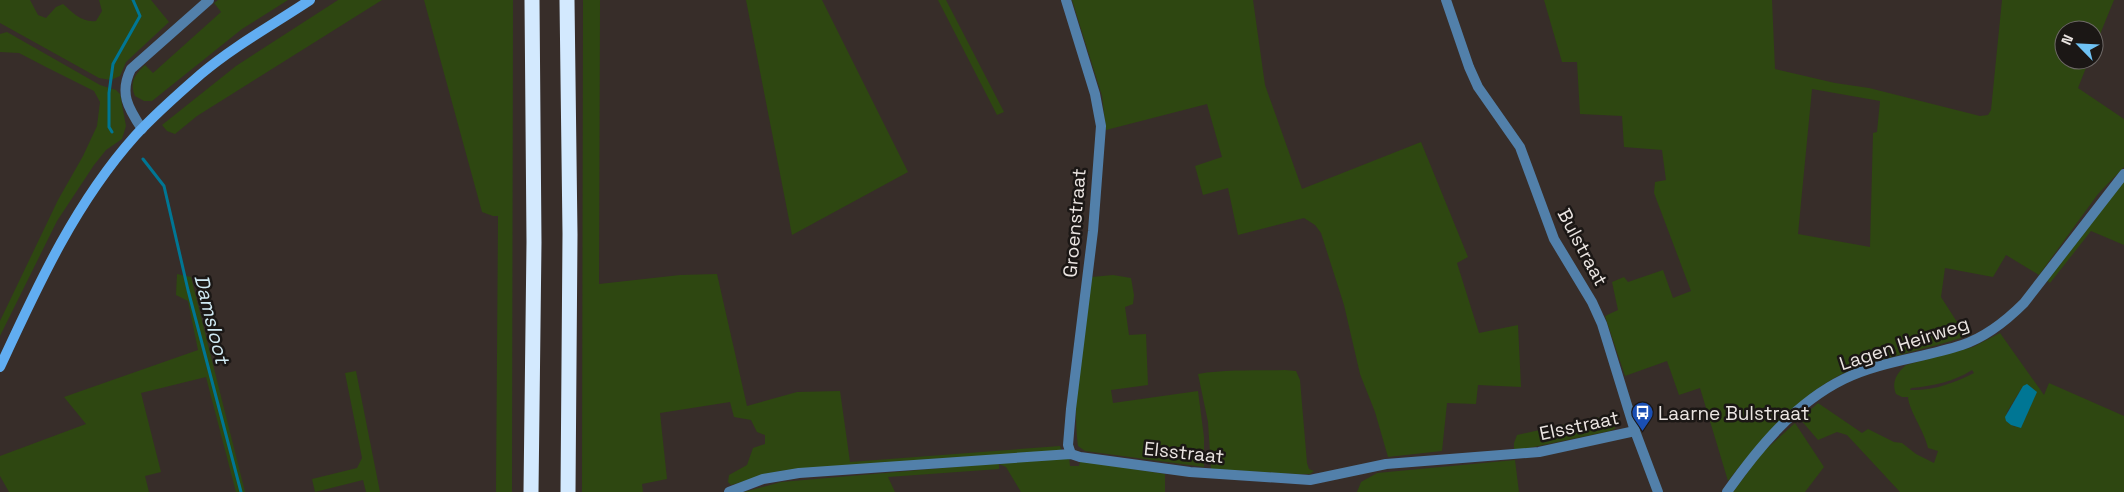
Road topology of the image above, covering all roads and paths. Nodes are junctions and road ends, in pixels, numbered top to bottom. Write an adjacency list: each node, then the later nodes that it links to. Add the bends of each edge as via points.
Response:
1 (209, 0): 7 (street, via 130,69 125,95 130,112)
2 (310, 0): 7 (main road, via 203,72)
3 (532, 0): 12 (highway)
4 (567, 0): 13 (highway, via 570,234)
5 (1066, 0): 11 (street, Groenstraat, via 1095,94 1101,126 1093,231 1071,409 1068,445)
6 (1446, 0): 10 (street, Bulstraat, via 1478,87 1520,147 1554,238 1602,324)
7 (142, 129): 9 (main road, via 83,207 40,284)
8 (2124, 174): 16 (street, Lagen Heirweg, via 2024,303 2007,320 1963,345 1872,368 1822,392 1754,454)
9 (0, 367)
10 (1634, 431): 11 (street, Elsstraat, via 1539,452 1386,464 1310,480 1190,472); 15 (street, Bulstraat)
11 (1071, 454): 14 (street, Elsstraat, via 799,473 763,479)
12 (531, 492)
13 (568, 492)
14 (729, 492)
15 (1658, 492)
16 (1727, 492)

